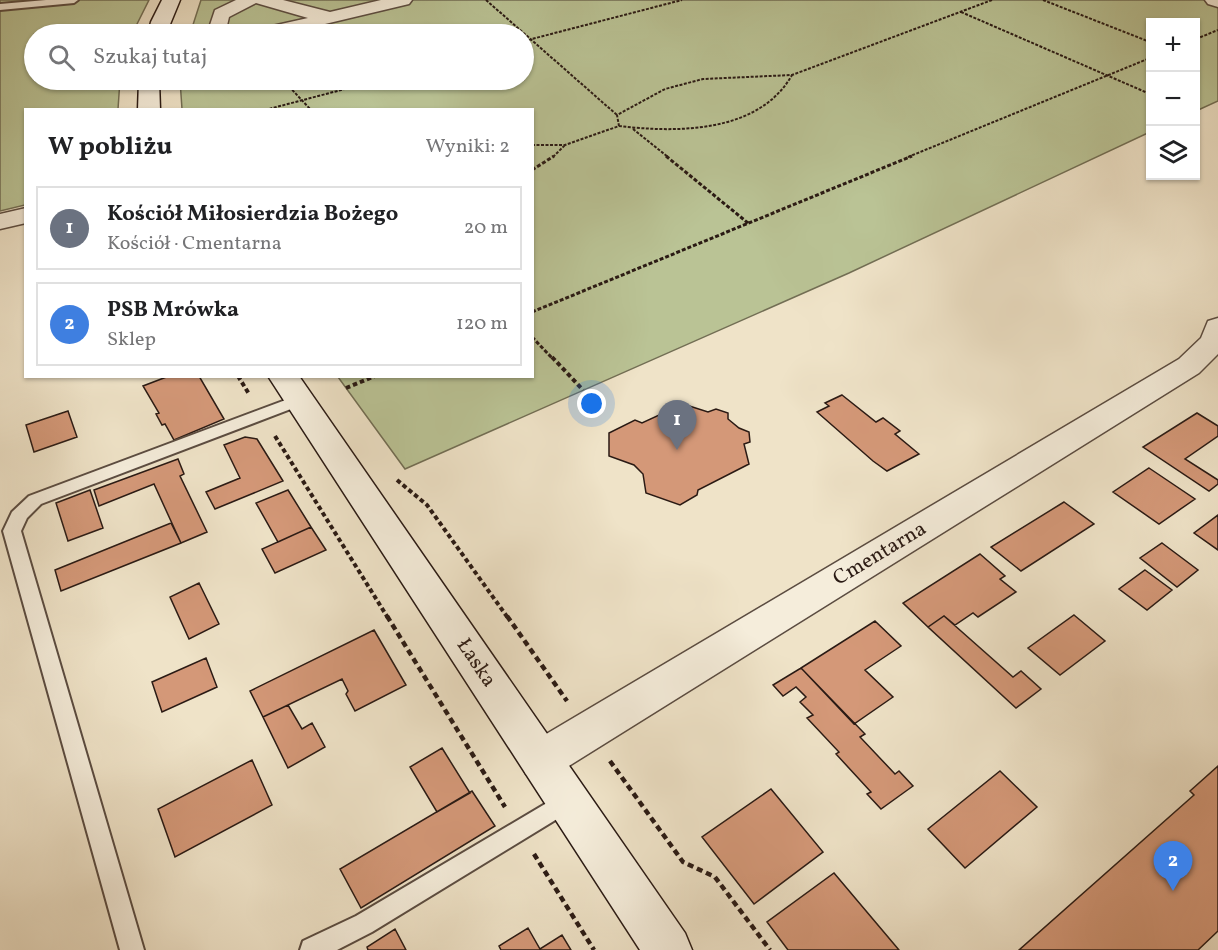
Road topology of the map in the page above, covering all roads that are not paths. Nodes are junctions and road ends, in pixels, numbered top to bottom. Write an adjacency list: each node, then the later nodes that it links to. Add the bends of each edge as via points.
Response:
1 (74, 0): 6 (lane)
2 (171, 0): 8 (street)
3 (250, 0): 9 (street, via 221,14)
4 (263, 0): 7 (street)
5 (403, 0): 7 (street)
6 (0, 7)
7 (330, 18): 10 (street)
8 (159, 24)
9 (218, 24)
10 (304, 24)
11 (148, 90): 12 (street)
12 (149, 108)
13 (24, 216): 14 (street)
14 (0, 222)
15 (1216, 334): 17 (street, Cmentarna, via 1189,366)
16 (291, 388): 17 (street, Łaska); 19 (lane, via 261,415 35,500 18,516 12,531)
17 (541, 760): 18 (street, Łaska)
18 (567, 801): 20 (lane, via 364,924); 21 (street, Łaska)
19 (132, 950)
20 (312, 950)
21 (668, 950)

